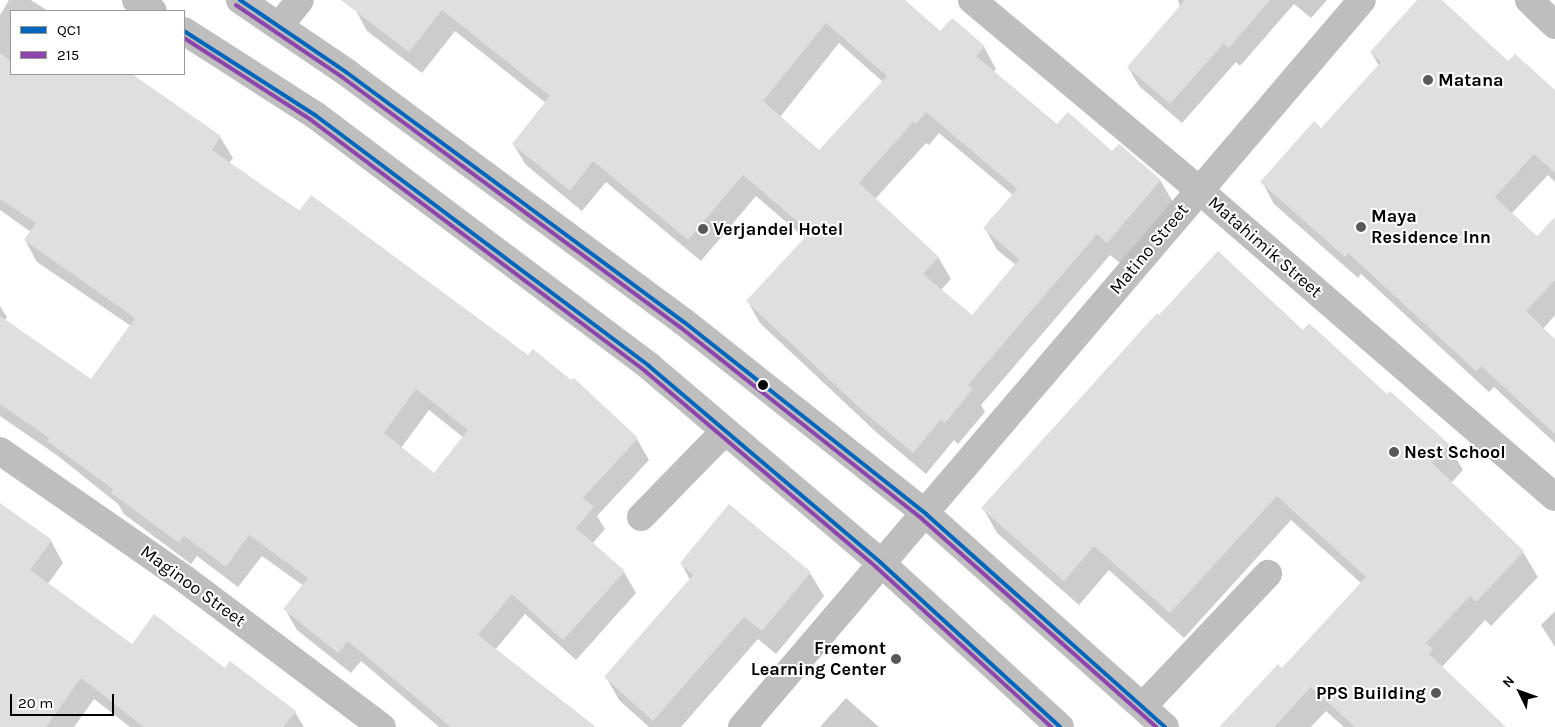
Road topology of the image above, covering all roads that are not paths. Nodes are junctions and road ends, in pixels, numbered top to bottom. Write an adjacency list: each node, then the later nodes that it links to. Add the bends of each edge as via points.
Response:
1 (136, 0): 7 (main road)
2 (240, 0): 9 (main road)
3 (300, 0): 9 (main road)
4 (972, 0): 11 (main road, Matahimik Street)
5 (1362, 0): 11 (main road, Matino Street)
6 (1529, 0): 8 (main road)
7 (151, 10)
8 (1555, 25)
9 (279, 26): 15 (main road, via 684,322)
10 (185, 32): 12 (main road, via 315,115 649,366)
11 (1199, 190): 14 (main road, Matahimik Street); 15 (main road, Matino Street)
12 (726, 431): 16 (main road); 17 (main road)
13 (0, 451): 20 (main road, Maginoo Street, via 186,580)
14 (1555, 497)
15 (926, 514): 17 (main road, Matino Street); 19 (main road)
16 (641, 517)
17 (880, 562): 21 (main road, Matino Street); 22 (main road)
18 (1268, 574): 19 (main road)
19 (1143, 706): 23 (main road)
20 (382, 727)
21 (742, 727)
22 (1060, 727)
23 (1165, 727)

